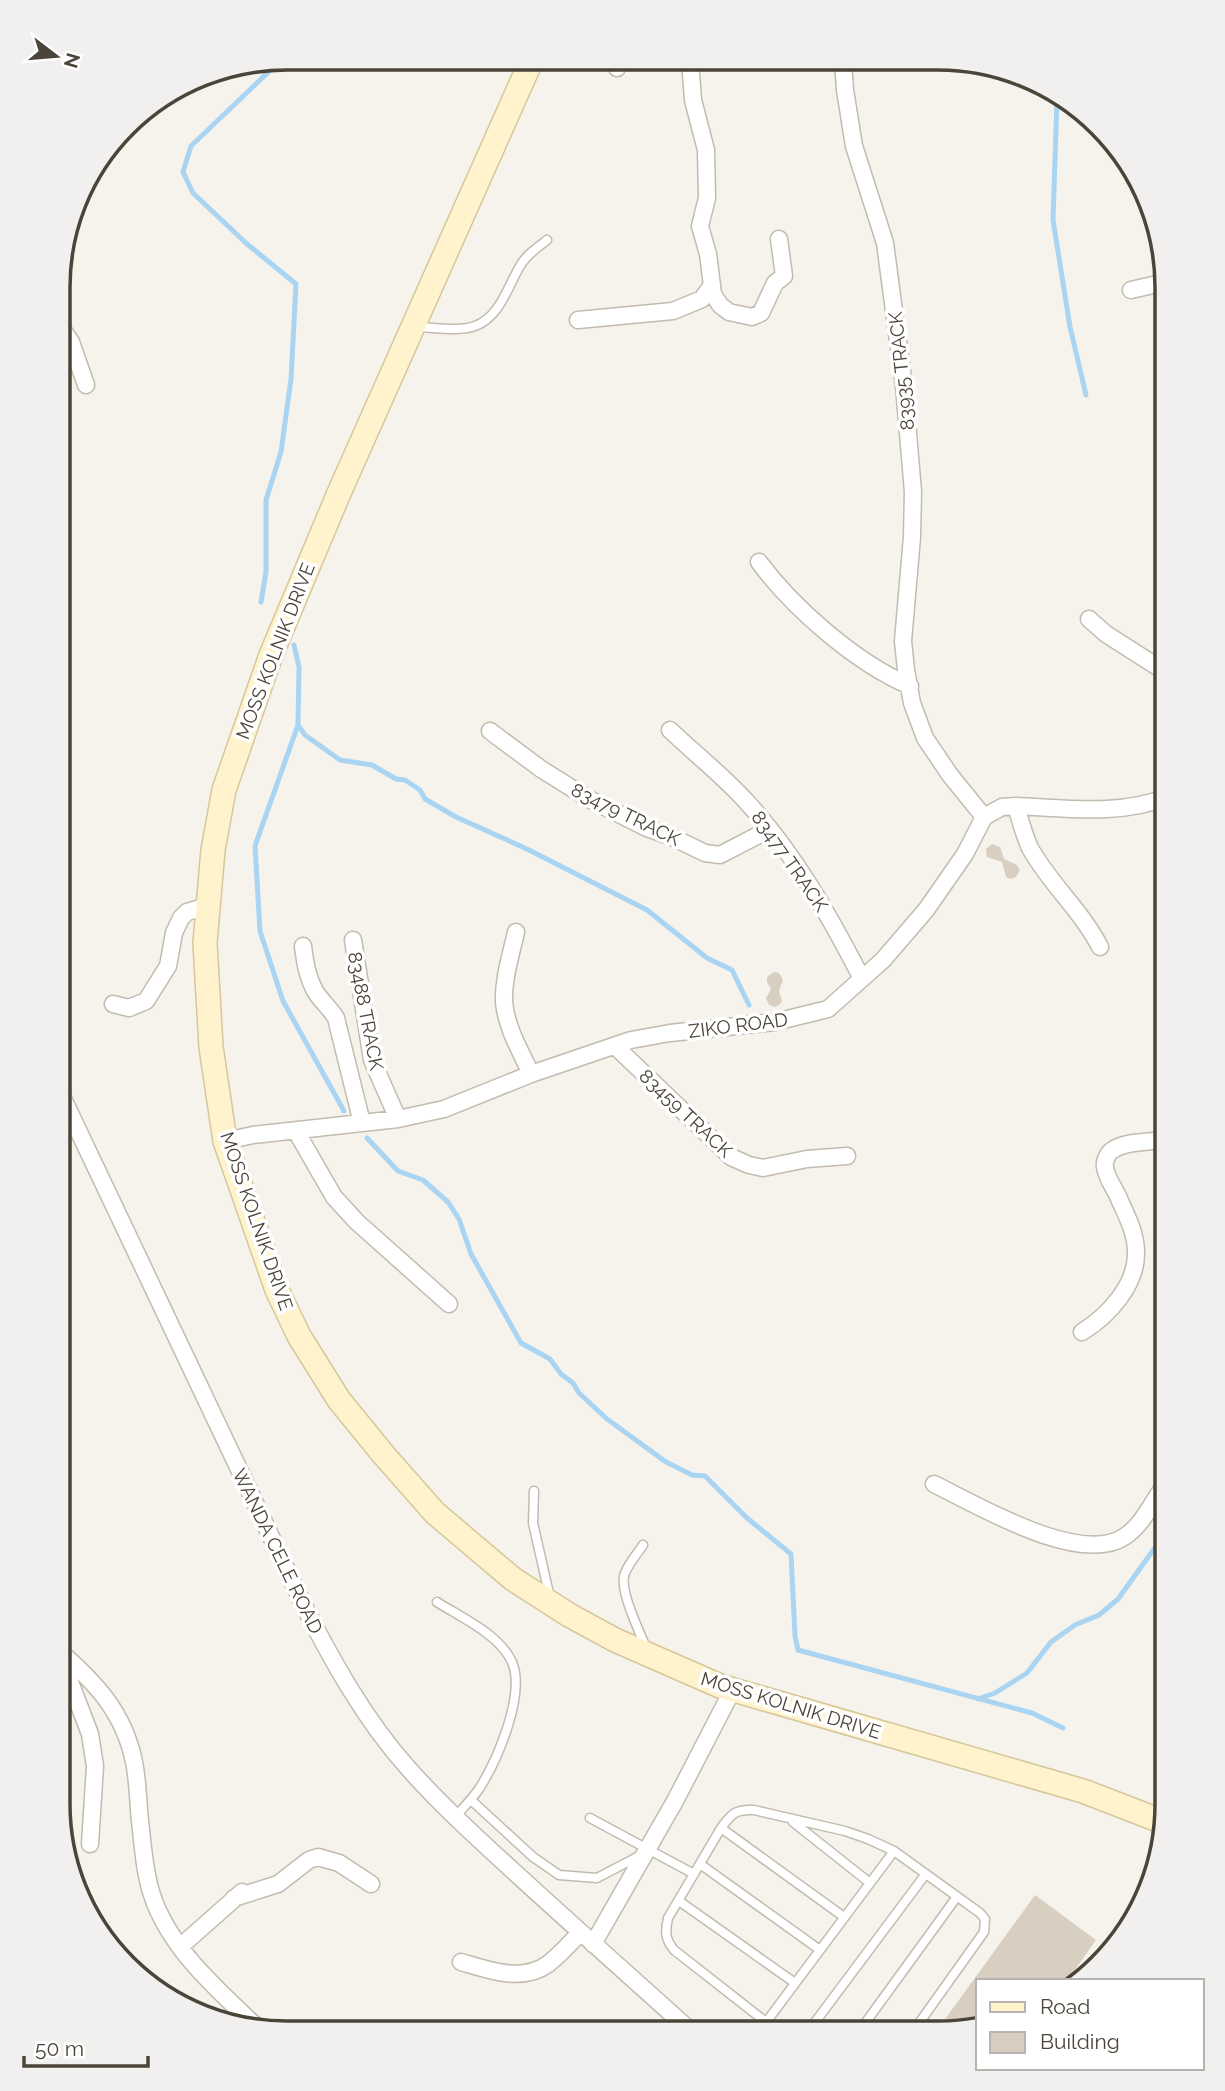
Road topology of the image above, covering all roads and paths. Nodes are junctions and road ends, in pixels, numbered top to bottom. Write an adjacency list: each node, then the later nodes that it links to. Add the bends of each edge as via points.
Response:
1 (527, 70): 10 (main road, MOSS KOLNIK DRIVE)
2 (691, 70): 6 (street, via 706,150 707,198 701,226)
3 (843, 70): 16 (street, 83935 TRACK, via 854,146 885,243 904,386 913,492 903,640)
4 (779, 239): 6 (street, via 784,276 775,283 761,313 752,317 729,312 720,306)
5 (547, 240): 10 (lane, via 521,264 502,301 476,326)
6 (712, 285): 9 (street, via 702,299 673,311)
7 (1155, 285): 8 (street)
8 (1131, 290)
9 (578, 320)
10 (412, 327): 23 (main road, MOSS KOLNIK DRIVE, via 328,518 240,740 224,790)
11 (70, 341): 12 (street)
12 (86, 385)
13 (759, 562): 16 (street, via 810,619 884,673)
14 (1088, 619): 15 (street)
15 (1155, 665)
16 (910, 686): 21 (street, 83935 TRACK, via 925,738)
17 (670, 730): 22 (street, 83477 TRACK, via 744,798)
18 (490, 731): 22 (street, 83479 TRACK, via 589,799 705,853 720,855)
19 (1155, 802): 20 (street, via 1124,809)
20 (1016, 806): 21 (street, via 1002,807); 27 (street, via 1029,846)
21 (984, 817): 28 (street, ZIKO ROAD, via 926,910 883,960)
22 (770, 829): 28 (street, 83477 TRACK, via 829,917)
23 (208, 906): 29 (street, via 181,918 168,966 146,1001 129,1008); 36 (main road, MOSS KOLNIK DRIVE, via 205,943 211,1046)
24 (516, 932): 31 (street, via 505,1005)
25 (353, 940): 33 (street, 83488 TRACK, via 372,1060)
26 (303, 946): 34 (street, via 307,974 336,1018)
27 (1100, 947)
28 (861, 977): 30 (street, ZIKO ROAD, via 828,1009 811,1015 650,1036)
29 (113, 1004)
30 (615, 1046): 31 (street, ZIKO ROAD); 38 (street, 83459 TRACK, via 739,1162 763,1168)
31 (531, 1073): 33 (street, ZIKO ROAD, via 444,1109)
32 (70, 1113): 52 (street, WANDA CELE ROAD, via 331,1658 406,1767)
33 (398, 1119): 34 (street, ZIKO ROAD)
34 (362, 1122): 35 (street, ZIKO ROAD)
35 (296, 1131): 36 (street, ZIKO ROAD); 39 (street, via 334,1198)
36 (225, 1141): 46 (main road, MOSS KOLNIK DRIVE, via 277,1290 339,1400 435,1513)
37 (1155, 1141): 40 (street, via 1121,1146 1106,1159 1105,1167 1130,1224 1134,1267 1130,1281 1101,1320)
38 (847, 1156)
39 (449, 1304)
40 (1082, 1332)
41 (934, 1484): 43 (street, via 1029,1531 1081,1544 1111,1543 1125,1536)
42 (534, 1491): 46 (lane, via 533,1523)
43 (1155, 1501)
44 (643, 1545): 47 (lane, via 624,1574 623,1586)
45 (437, 1602): 51 (lane, via 491,1636 512,1662 514,1700 501,1743)
46 (551, 1604): 47 (main road, MOSS KOLNIK DRIVE)
47 (648, 1654): 50 (main road, MOSS KOLNIK DRIVE)
48 (70, 1661): 72 (street, via 92,1680 123,1727 134,1762 152,1894 164,1923)
49 (70, 1682): 57 (street, via 90,1734 95,1766)
50 (733, 1689): 54 (main road, MOSS KOLNIK DRIVE, via 1083,1791); 58 (street)
51 (471, 1800): 52 (lane); 58 (lane, via 559,1875 597,1878)
52 (455, 1817): 70 (street, WANDA CELE ROAD)
53 (590, 1818): 58 (lane)
54 (1155, 1819)
55 (791, 1820): 56 (lane, via 739,1809); 59 (lane, via 845,1831); 64 (lane)
56 (721, 1828): 60 (lane); 69 (lane)
57 (90, 1844)
58 (647, 1850): 61 (lane); 71 (street)
59 (894, 1851): 62 (lane); 64 (lane)
60 (700, 1864): 61 (lane); 73 (lane)
61 (694, 1874): 68 (lane)
62 (925, 1875): 67 (lane); 79 (lane)
63 (254, 1881): 66 (street)
64 (870, 1883): 69 (lane)
65 (371, 1884): 66 (street, via 339,1863 318,1857 278,1884)
66 (234, 1898): 72 (street)
67 (956, 1898): 80 (lane); 81 (lane, via 985,1919 985,1927)
68 (679, 1901): 75 (lane); 78 (lane, via 668,1918 667,1941)
69 (844, 1917): 73 (lane)
70 (580, 1933): 71 (street, WANDA CELE ROAD); 74 (street, via 532,1973 493,1971)
71 (593, 1944): 77 (street, WANDA CELE ROAD)
72 (181, 1946): 76 (street)
73 (820, 1950): 75 (lane)
74 (461, 1962)
75 (795, 1983): 78 (lane)
76 (246, 2017)
77 (680, 2021)
78 (766, 2021)
79 (816, 2021)
80 (867, 2021)
81 (920, 2021)

